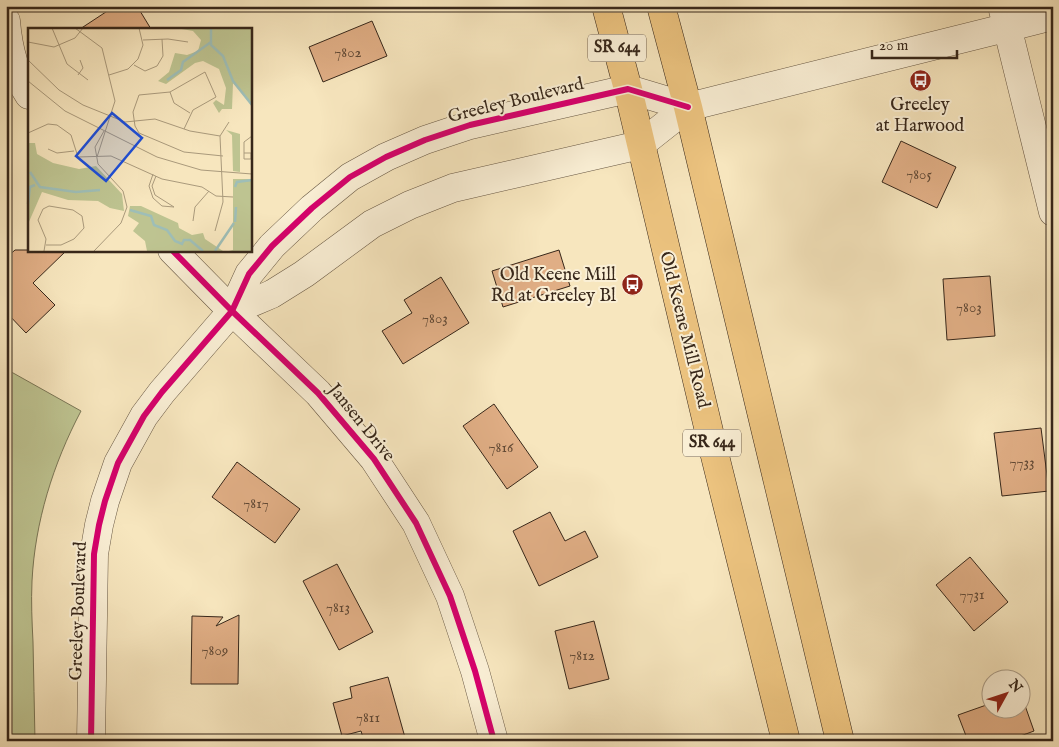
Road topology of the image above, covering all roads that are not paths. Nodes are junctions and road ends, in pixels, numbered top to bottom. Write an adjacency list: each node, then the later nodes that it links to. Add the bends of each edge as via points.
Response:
1 (606, 6): 6 (main road, Old Keene Mill Road / SR 644)
2 (662, 6): 8 (main road, SR 644)
3 (1053, 16): 4 (street, Greeley Boulevard)
4 (1005, 17): 8 (street, Greeley Boulevard); 10 (street)
5 (6, 21): 7 (street, via 8,42)
6 (628, 89): 8 (street, Greeley Boulevard); 9 (main road, Old Keene Mill Road / SR 644); 12 (street, Greeley Boulevard, via 461,128 386,157 350,177 272,246 249,274)
7 (28, 93)
8 (688, 107): 9 (street, Greeley Boulevard); 16 (main road, SR 644)
9 (640, 145): 12 (street, Greeley Boulevard, via 453,188 410,205 372,224 272,294); 15 (main road, Old Keene Mill Road / SR 644)
10 (1053, 212)
11 (173, 251): 12 (street, Jansen Drive)
12 (232, 311): 13 (street, Greeley Boulevard, via 144,416 118,464 105,501 94,554); 14 (street, Jansen Drive, via 318,393 374,459 416,524 450,596)
13 (91, 741)
14 (494, 741)
15 (786, 741)
16 (840, 741)

